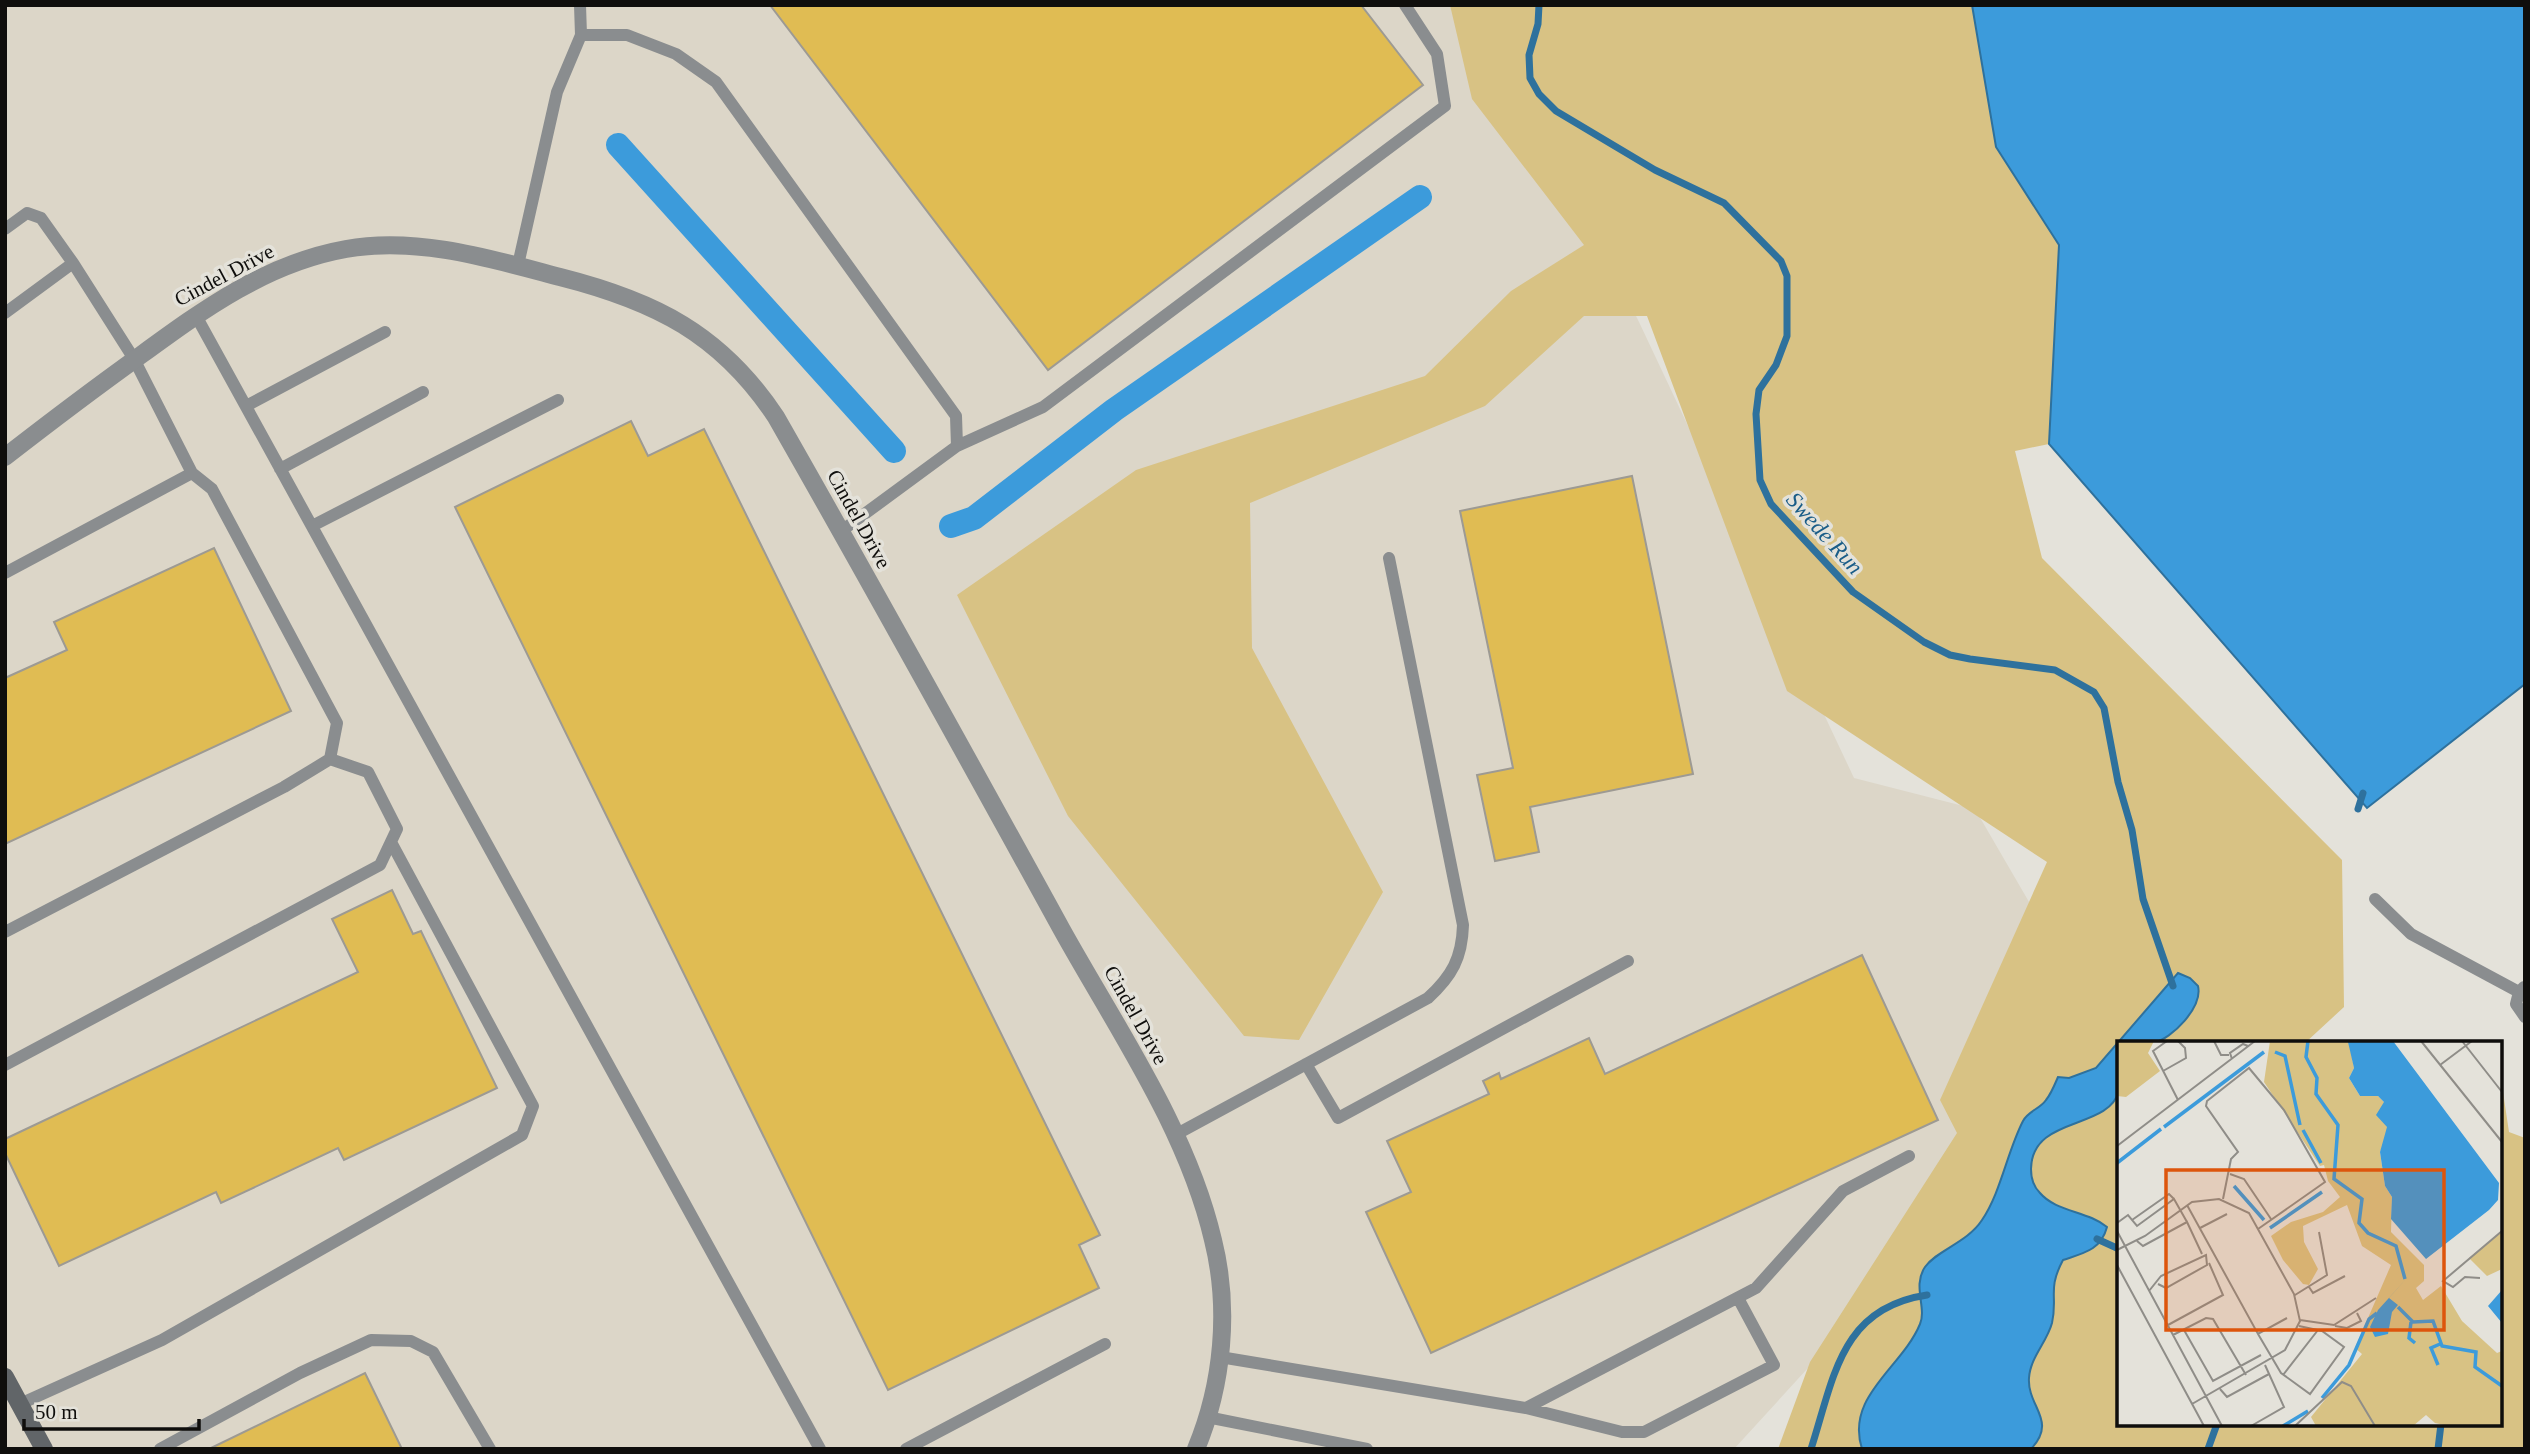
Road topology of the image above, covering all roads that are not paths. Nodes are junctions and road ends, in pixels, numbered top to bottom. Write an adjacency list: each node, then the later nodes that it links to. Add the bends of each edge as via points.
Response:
1 (580, 5): 3 (lane)
2 (1405, 5): 14 (lane, via 1437,54 1445,106 1043,407)
3 (581, 35): 6 (lane, via 557,92); 14 (lane, via 627,34 676,54 716,82 956,416)
4 (5, 229): 5 (lane, via 27,213 41,218)
5 (73, 264): 7 (lane); 10 (lane)
6 (518, 265): 8 (street, Cindel Drive, via 419,247 348,249 277,270); 19 (street, Cindel Drive, via 653,307 711,341 758,389)
7 (5, 313)
8 (195, 314): 10 (street, Cindel Drive); 13 (lane)
9 (384, 332): 13 (lane)
10 (134, 359): 15 (street, Cindel Drive); 17 (lane)
11 (423, 392): 16 (lane)
12 (558, 400): 18 (lane)
13 (246, 406): 16 (lane)
14 (957, 446): 19 (lane)
15 (5, 457)
16 (280, 469): 18 (lane)
17 (192, 473): 21 (lane); 22 (lane, via 212,489 337,723)
18 (312, 526): 43 (lane)
19 (840, 532): 31 (street, Cindel Drive)
20 (1389, 558): 29 (lane, via 1463,925 1462,949 1450,978 1428,998)
21 (5, 573)
22 (330, 759): 23 (lane, via 368,772 397,828); 25 (lane)
23 (391, 842): 30 (lane, via 380,865); 37 (lane, via 533,1106 522,1135 162,1340)
24 (2375, 899): 27 (lane, via 2411,934)
25 (5, 932)
26 (1628, 961): 29 (lane, via 1338,1118)
27 (2522, 989): 28 (lane, via 2516,1004)
28 (2525, 1017)
29 (1306, 1064): 31 (lane)
30 (5, 1065)
31 (1175, 1135): 35 (street, Cindel Drive, via 1214,1242 1220,1284)
32 (1909, 1156): 33 (lane, via 1843,1191 1756,1288)
33 (1738, 1298): 38 (lane); 38 (lane, via 1774,1365 1644,1432 1622,1432)
34 (1105, 1343): 44 (lane)
35 (1220, 1357): 38 (lane); 39 (street, Cindel Drive)
36 (5, 1377): 37 (street)
37 (20, 1404): 41 (street)
38 (1526, 1408)
39 (1207, 1417): 45 (street, Cindel Drive); 46 (lane)
40 (163, 1448): 42 (lane, via 371,1340 411,1341 433,1352)
41 (44, 1449)
42 (490, 1449)
43 (820, 1449)
44 (906, 1449)
45 (1196, 1449)
46 (1367, 1449)

